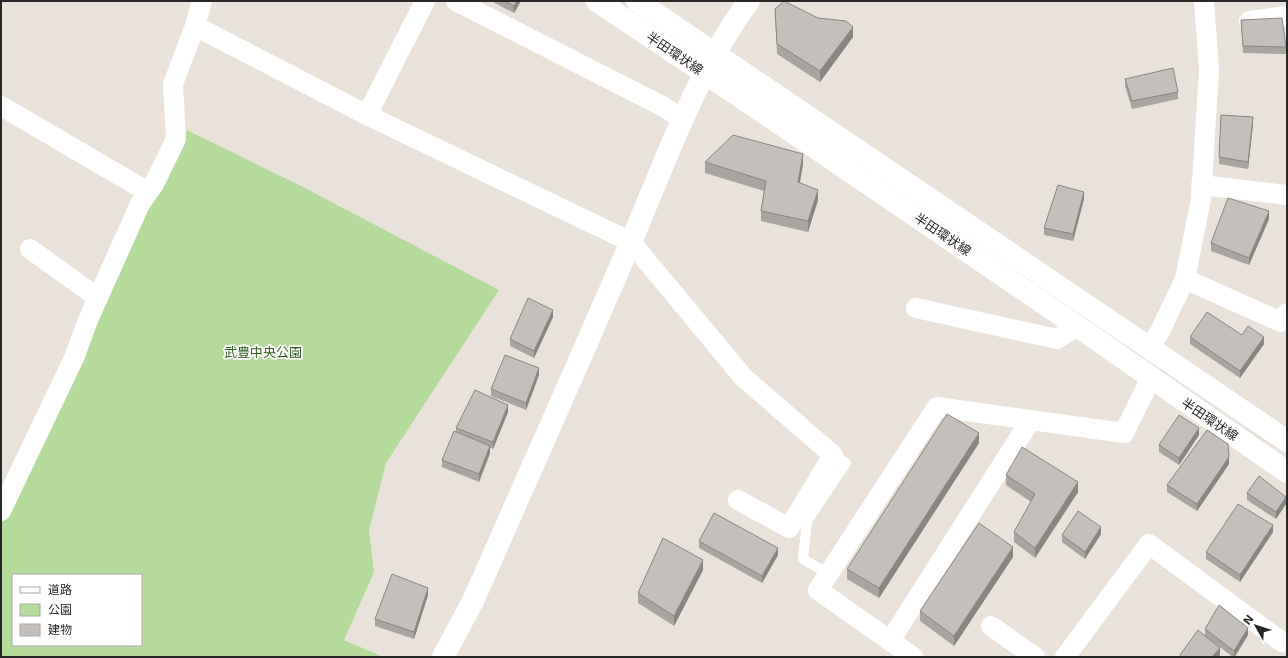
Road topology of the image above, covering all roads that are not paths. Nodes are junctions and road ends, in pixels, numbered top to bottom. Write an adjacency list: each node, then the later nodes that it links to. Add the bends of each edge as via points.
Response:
1 (202, 1): 10 (street)
2 (425, 1): 13 (street)
3 (456, 1): 14 (street, via 655,102)
4 (597, 1): 11 (main road, 半田環状線)
5 (637, 1): 11 (main road, 半田環状線)
6 (749, 1): 11 (main road)
7 (1204, 1): 15 (street, via 1209,69)
8 (1287, 16): 9 (street)
9 (1249, 21)
10 (195, 26): 13 (street); 16 (street, via 173,84 176,139)
11 (710, 64): 14 (main road); 24 (main road, 半田環状線); 25 (main road, 半田環状線)
12 (1, 106): 16 (street)
13 (367, 115): 18 (street)
14 (683, 119): 18 (main road)
15 (1202, 185): 17 (street); 20 (street)
16 (148, 192): 21 (street, via 140,204)
17 (1287, 195)
18 (631, 242): 29 (street, via 744,378); 37 (main road, via 473,601)
19 (30, 249): 21 (street)
20 (1186, 279): 23 (street, via 1281,322); 25 (street, via 1159,333)
21 (98, 298): 32 (street, via 74,358)
22 (916, 308): 24 (street, via 1057,339)
23 (1287, 313)
24 (1077, 326): 26 (main road, 半田環状線)
25 (1149, 347): 28 (main road, 半田環状線)
26 (1151, 378): 27 (street, via 1124,433); 30 (main road, 半田環状線)
27 (1030, 421): 33 (street, via 937,407); 35 (street)
28 (1287, 441)
29 (833, 455): 31 (street, via 789,528); 33 (lane, via 846,463 807,521 803,559)
30 (1287, 472)
31 (738, 500)
32 (1, 511)
33 (829, 574): 35 (street, via 818,590)
34 (991, 626): 39 (street)
35 (890, 641): 38 (street)
36 (1280, 644): 40 (street, via 1149,544)
37 (443, 657)
38 (913, 657)
39 (1035, 657)
40 (1065, 657)

